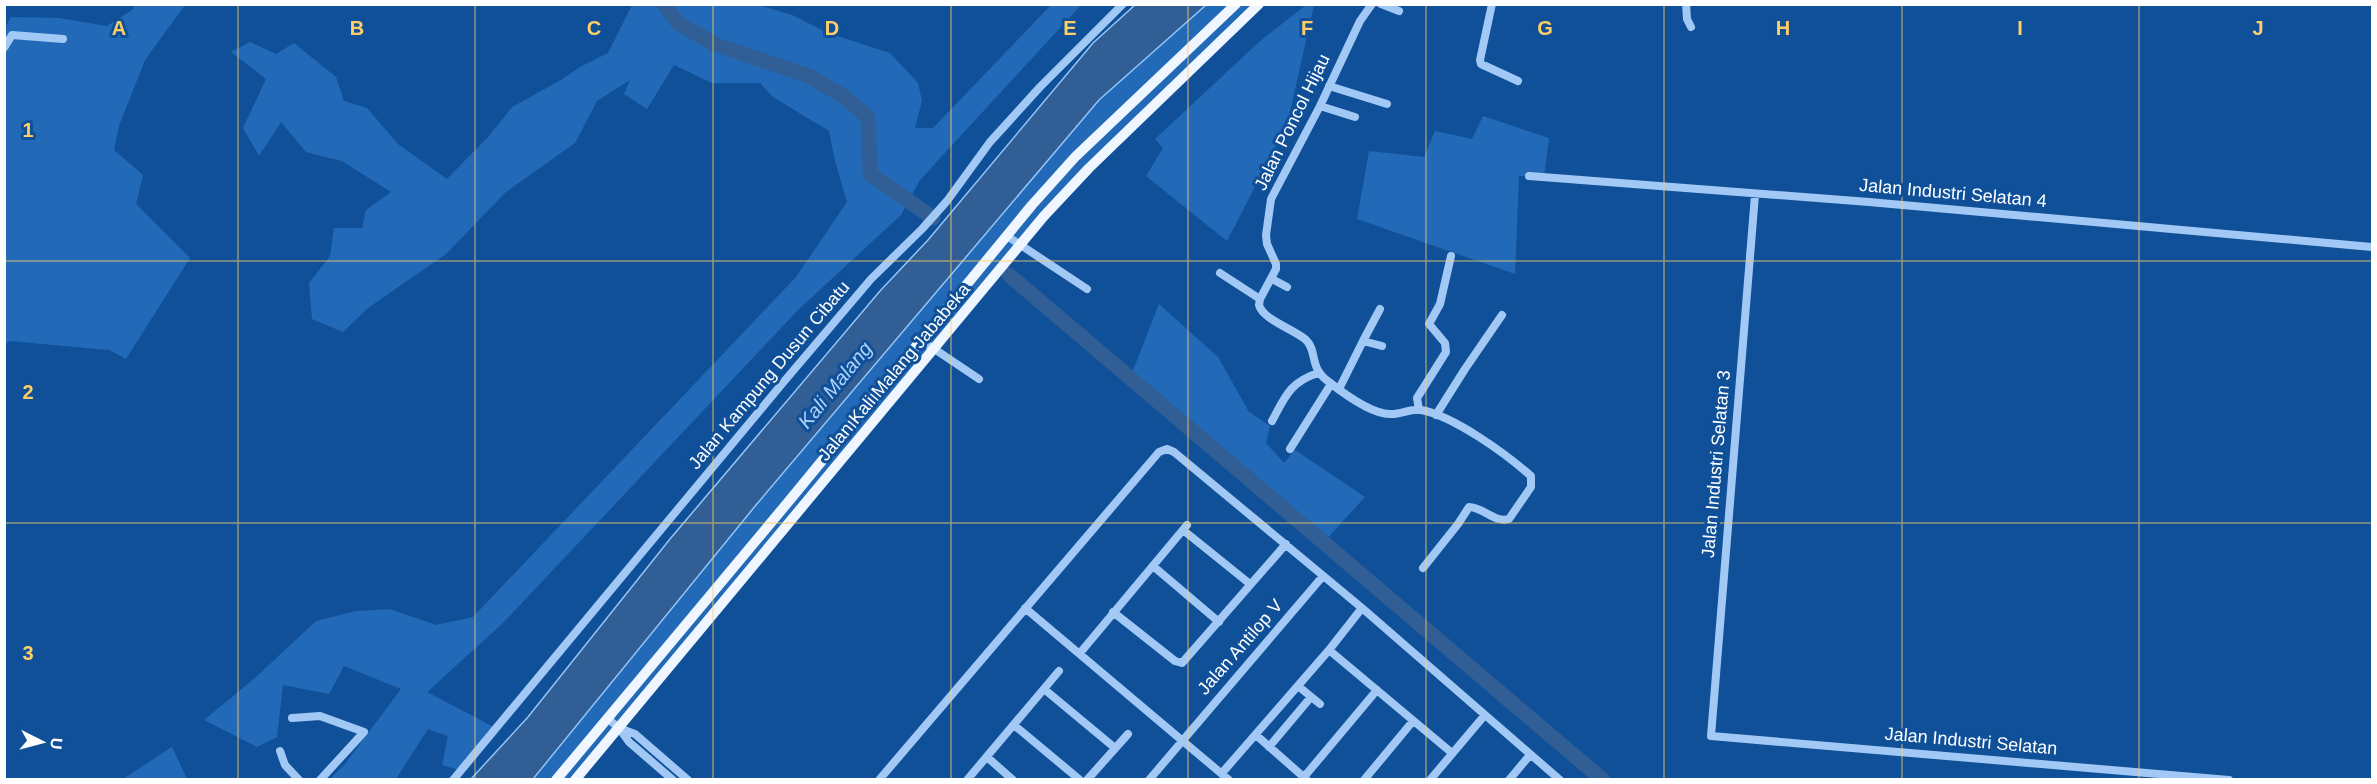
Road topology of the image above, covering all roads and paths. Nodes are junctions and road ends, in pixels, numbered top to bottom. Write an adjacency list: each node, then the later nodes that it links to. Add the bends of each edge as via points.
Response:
1 (1123, 4): 80 (street, Jalan Kampung Dusun Cibatu, via 1040,87 990,142 947,201 871,279)
2 (1236, 4): 9 (main road, Jalan Kali Malang Jababeka)
3 (1259, 4): 10 (main road, Jalan Kali Malang Jababeka)
4 (1372, 4): 15 (street, Jalan Poncol Hijau)
5 (1381, 4): 8 (street)
6 (1492, 4): 14 (street, via 1481,64)
7 (1686, 4): 11 (street)
8 (1399, 11)
9 (1225, 14): 10 (main road); 21 (main road, Jalan Kali Malang Jababeka, via 1076,156)
10 (1237, 25): 23 (main road, Jalan Kali Malang Jababeka, via 1089,168)
11 (1691, 27)
12 (63, 39): 13 (street, via 12,35)
13 (4, 48)
14 (1518, 81)
15 (1329, 86): 16 (street); 17 (street, Jalan Poncol Hijau)
16 (1387, 104)
17 (1320, 106): 18 (street); 26 (street, Jalan Poncol Hijau, via 1271,199 1266,235 1276,264)
18 (1355, 117)
19 (1529, 176): 20 (street, Jalan Industri Selatan 4)
20 (1755, 195): 22 (street, Jalan Industri Selatan 4); 68 (street, Jalan Industri Selatan 3)
21 (1004, 240): 23 (street); 32 (main road, Jalan Kali Malang Jababeka)
22 (2373, 247)
23 (1018, 248): 28 (street); 35 (main road, Jalan Kali Malang Jababeka)
24 (1450, 256): 39 (street, via 1440,304 1429,324 1446,352 1417,398)
25 (1220, 273): 29 (street)
26 (1272, 279): 27 (street); 29 (street)
27 (1287, 287)
28 (1087, 289)
29 (1260, 299): 36 (street, via 1263,313 1307,341)
30 (1380, 309): 33 (street)
31 (1502, 315): 40 (street)
32 (921, 340): 35 (street); 62 (main road, Jalan Kali Malang Jababeka)
33 (1363, 340): 34 (street); 38 (street)
34 (1382, 346)
35 (935, 349): 37 (street); 65 (main road, Jalan Kali Malang Jababeka)
36 (1318, 374): 38 (street); 41 (street, via 1295,384)
37 (980, 379)
38 (1335, 386): 39 (street, via 1385,414); 42 (street)
39 (1419, 410): 40 (street)
40 (1436, 415): 45 (street, via 1479,438 1532,479 1531,487 1509,519 1500,520 1471,507)
41 (1272, 421)
42 (1290, 449)
43 (1286, 544): 46 (street); 47 (street); 48 (street, via 1174,452 1164,450)
44 (1154, 566): 47 (street, via 1185,527); 50 (street); 51 (street)
45 (1422, 568)
46 (1323, 576): 49 (street); 69 (street, Jalan Antilop V)
47 (1250, 584): 51 (street)
48 (1025, 608): 53 (street); 85 (street)
49 (1362, 608): 52 (street); 60 (street)
50 (1113, 612): 51 (street, via 1179,663 1186,662); 53 (street)
51 (1219, 622)
52 (1329, 650): 55 (street); 57 (street)
53 (1080, 653): 69 (street)
54 (1059, 671): 56 (street)
55 (1298, 686): 58 (street); 67 (street)
56 (1044, 689): 64 (street); 71 (street)
57 (1377, 690): 63 (street); 77 (street)
58 (1311, 697): 59 (street); 70 (street)
59 (1320, 704)
60 (1484, 716): 73 (street); 74 (street)
61 (292, 718): 79 (street, via 320,716 364,732)
62 (607, 718): 65 (street); 81 (main road, Jalan Kali Malang Jababeka)
63 (1413, 721): 73 (street); 92 (street)
64 (1014, 725): 75 (street); 88 (street)
65 (619, 728): 82 (main road, Jalan Kali Malang Jababeka); 83 (street, via 629,742); 84 (street, via 634,734)
66 (1128, 734): 71 (street)
67 (1256, 735): 70 (street); 76 (street)
68 (1711, 736): 96 (street, Jalan Industri Selatan)
69 (1182, 740): 76 (street); 90 (street, Jalan Antilop V)
70 (1269, 747): 77 (street)
71 (1115, 748): 89 (street)
72 (280, 752): 78 (street)
73 (1452, 753): 93 (street)
74 (1530, 754): 94 (street); 95 (street)
75 (987, 757): 86 (street); 87 (street)
76 (1222, 773): 91 (street)
77 (1305, 778)
78 (298, 780)
79 (320, 780)
80 (453, 780)
81 (556, 780)
82 (575, 780)
83 (673, 780)
84 (688, 780)
85 (879, 780)
86 (967, 780)
87 (1013, 780)
88 (1080, 780)
89 (1087, 780)
90 (1149, 780)
91 (1229, 780)
92 (1364, 780)
93 (1430, 780)
94 (1509, 780)
95 (1560, 780)
96 (2229, 780)

